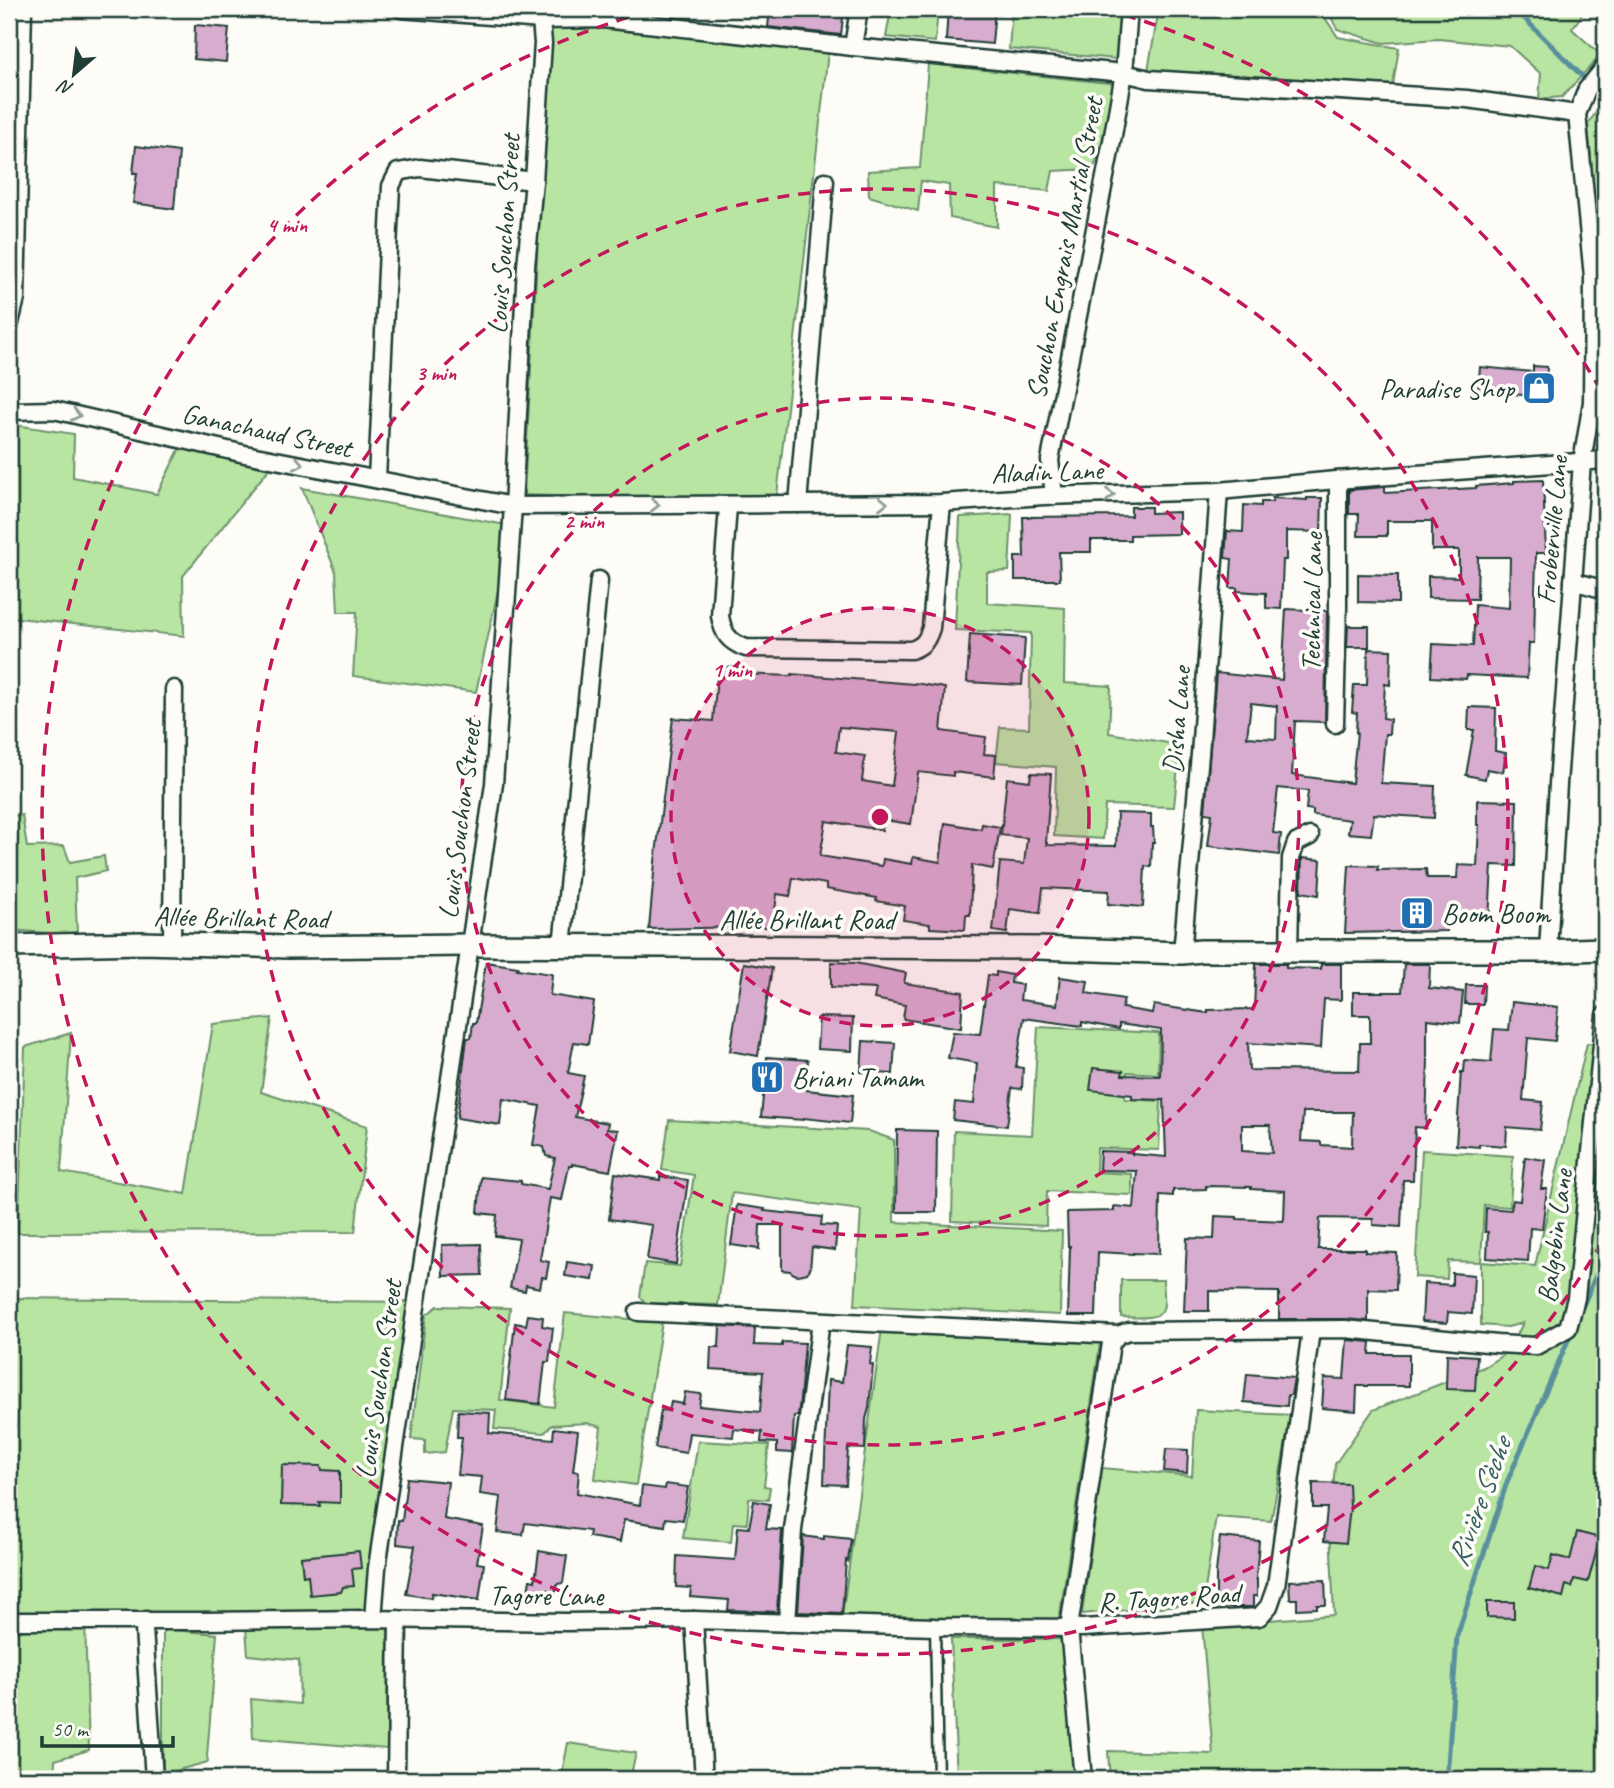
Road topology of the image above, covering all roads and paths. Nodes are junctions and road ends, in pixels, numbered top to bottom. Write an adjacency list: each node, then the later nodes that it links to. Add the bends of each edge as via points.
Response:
1 (23, 9): 13 (street, via 16,298)
2 (401, 9): 6 (street)
3 (859, 9): 7 (street)
4 (1129, 9): 9 (street, Souchon Engrais Martial Street)
5 (577, 14): 6 (street); 7 (street)
6 (541, 20): 11 (street, Louis Souchon Street)
7 (853, 47): 9 (street)
8 (1602, 71): 10 (street, via 1587,89)
9 (1124, 73): 10 (street, via 1149,79 1467,99); 20 (street, Souchon Engrais Martial Street, via 1050,460)
10 (1577, 114): 16 (street, Froberville Lane, via 1593,276 1592,402)
11 (534, 181): 17 (street, via 420,168 398,172 391,186); 23 (street, Louis Souchon Street)
12 (825, 181): 22 (street)
13 (9, 327)
14 (9, 411): 17 (street, Ganachaud Street, one-way to 17, via 54,410)
15 (1605, 460): 16 (street, Aladin Lane)
16 (1582, 462): 18 (street, Aladin Lane); 26 (street, Froberville Lane)
17 (377, 480): 23 (street, Ganachaud Street)
18 (1338, 480): 19 (street, Aladin Lane); 29 (street, Technical Lane)
19 (1219, 491): 20 (street, Aladin Lane, one-way to 19); 38 (street, Disha Lane)
20 (1054, 496): 21 (street, Aladin Lane)
21 (942, 503): 22 (street, Aladin Lane, one-way to 21); 24 (street, via 931,628 921,646 912,650 746,649 727,638 720,616)
22 (798, 504): 24 (street, Aladin Lane)
23 (513, 506): 24 (street, Aladin Lane, one-way to 24); 32 (street, Louis Souchon Street, via 494,784)
24 (728, 506)
25 (599, 580): 34 (street)
26 (1573, 582): 27 (street); 37 (street, Froberville Lane)
27 (1605, 590)
28 (174, 689): 31 (street)
29 (1335, 724)
30 (1310, 836): 36 (street, via 1296,843 1290,859)
31 (172, 944): 32 (main road, Allée Brillant Road); 33 (main road, Allée Brillant Road)
32 (470, 945): 34 (main road, Allée Brillant Road); 44 (street, Louis Souchon Street)
33 (9, 946)
34 (562, 946): 38 (main road, Allée Brillant Road)
35 (1605, 949): 37 (main road, Allée Brillant Road)
36 (1289, 951): 37 (main road, Allée Brillant Road); 38 (main road, Allée Brillant Road)
37 (1548, 951)
38 (1182, 953)
39 (1605, 1015): 42 (street, Balgobin Lane, via 1576,1298 1568,1328 1536,1346)
40 (638, 1312): 41 (street)
41 (821, 1321): 43 (street); 49 (street, via 793,1530)
42 (1311, 1330): 43 (street, via 1129,1331); 51 (street, R. Tagore Road, via 1276,1586 1269,1606 1259,1617)
43 (1118, 1335): 51 (street, via 1111,1343)
44 (373, 1619): 45 (street, Tagore Lane); 46 (street, Tagore Lane)
45 (398, 1619): 47 (street, Tagore Lane); 53 (street)
46 (146, 1620): 48 (street, Tagore Lane); 52 (street)
47 (694, 1620): 49 (street, Tagore Lane); 54 (street)
48 (9, 1621)
49 (787, 1623): 50 (street, Tagore Lane)
50 (935, 1627): 51 (street, Tagore Lane); 55 (lane)
51 (1076, 1628): 56 (street)
52 (154, 1779)
53 (396, 1779)
54 (704, 1779)
55 (938, 1779)
56 (1083, 1779)

